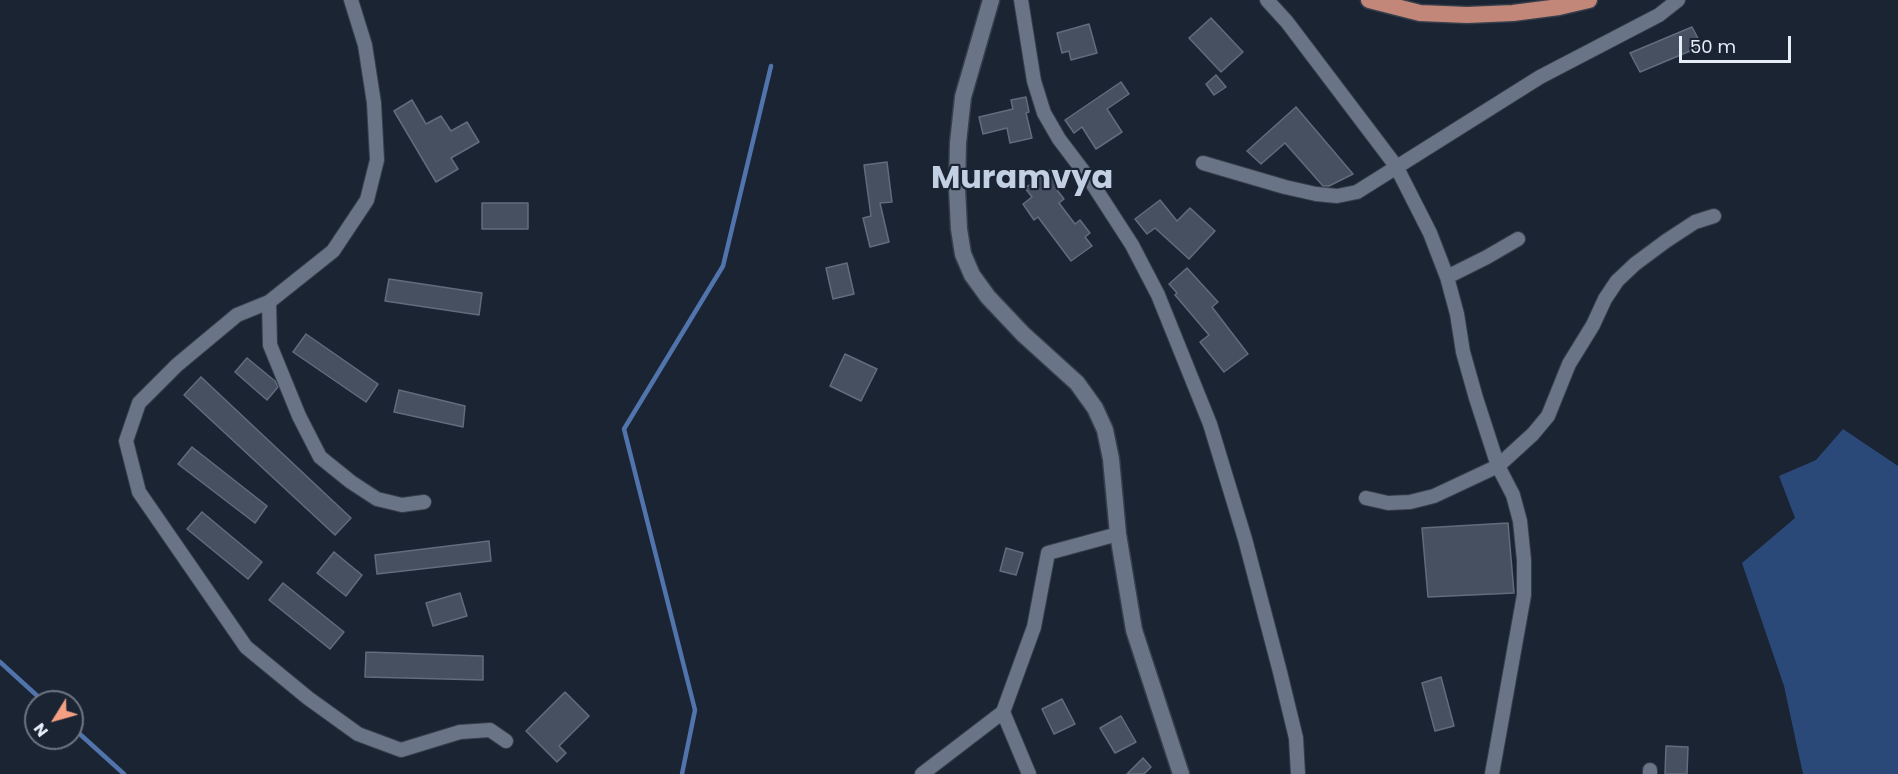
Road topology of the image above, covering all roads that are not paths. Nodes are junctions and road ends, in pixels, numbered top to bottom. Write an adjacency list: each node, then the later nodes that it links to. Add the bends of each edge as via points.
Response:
1 (351, 0): 13 (street, via 365,45 374,103 377,160 367,201 333,251)
2 (991, 0): 17 (main road, via 962,108 957,189 963,254 988,297 1077,383 1095,408 1111,459)
3 (1022, 0): 23 (street, via 1034,81 1044,113 1132,244 1158,295 1210,424 1280,672 1296,738)
4 (1267, 0): 9 (street)
5 (1369, 0): 6 (main road, via 1420,13 1467,15 1525,12)
6 (1589, 0)
7 (1678, 0): 9 (street, via 1659,15 1540,77)
8 (1203, 164): 9 (street, via 1285,188 1337,196 1357,192)
9 (1396, 166): 12 (street, via 1431,233)
10 (1714, 216): 14 (street, via 1695,222 1666,241 1617,281 1569,364 1548,416)
11 (1518, 238): 12 (street)
12 (1447, 277): 14 (street, via 1463,352)
13 (269, 302): 16 (street, via 270,345 320,457 377,499 402,505); 19 (street, via 237,315 139,403 126,441 139,492 246,646 358,734 401,750 460,732 490,730)
14 (1498, 466): 15 (street, via 1434,496 1410,502); 24 (street, via 1520,520 1524,595)
15 (1366, 498)
16 (424, 502)
17 (1118, 534): 18 (street, via 1048,553 1034,627); 22 (main road, via 1134,630)
18 (1003, 712): 20 (street); 21 (street)
19 (506, 741)
20 (922, 774)
21 (1029, 774)
22 (1181, 774)
23 (1298, 774)
24 (1492, 774)

